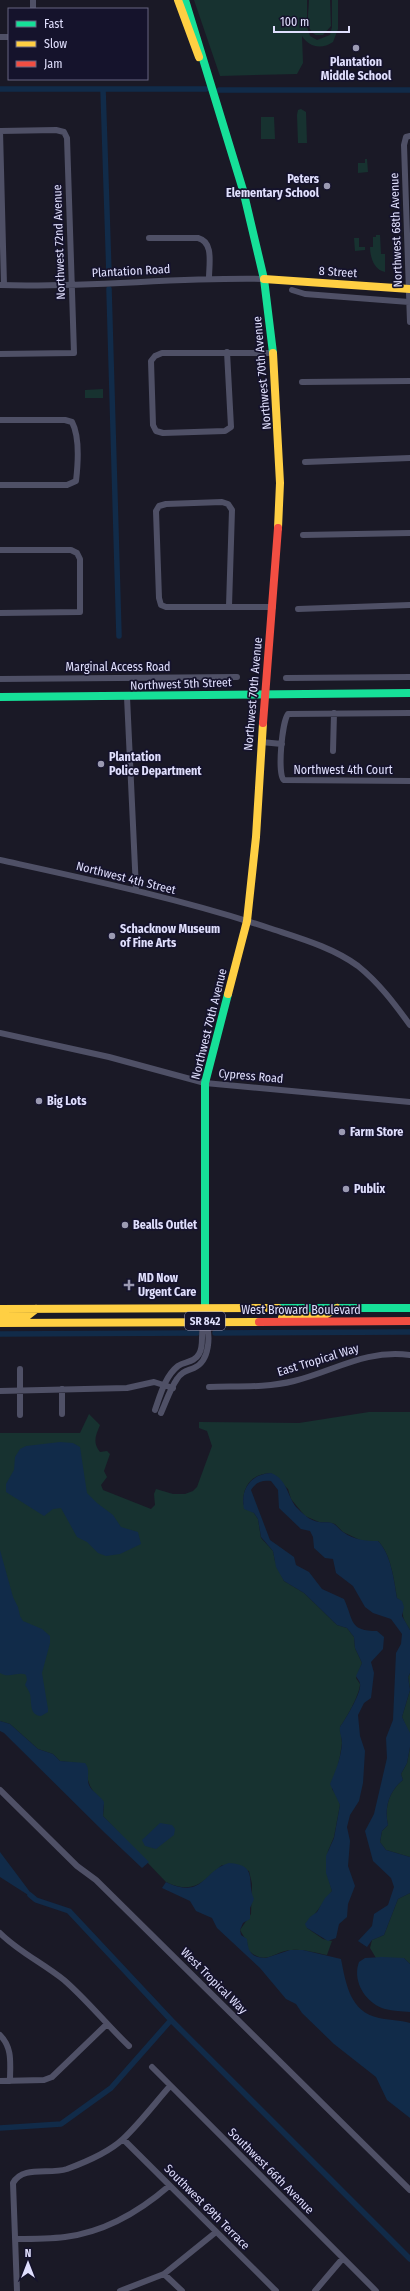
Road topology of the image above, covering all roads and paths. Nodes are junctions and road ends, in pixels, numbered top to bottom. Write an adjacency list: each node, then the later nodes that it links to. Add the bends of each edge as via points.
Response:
1 (178, 0): 3 (street, Northwest 70th Avenue, via 203,67)
2 (185, 0): 3 (street, Northwest 70th Avenue)
3 (207, 71): 8 (street, Northwest 70th Avenue, via 243,190)
4 (0, 130): 9 (street); 10 (street, Northwest 72nd Avenue, via 56,130 64,132 67,138)
5 (408, 137): 11 (street, Northwest 68th Avenue, via 404,144)
6 (150, 238): 7 (street, via 205,240 209,245)
7 (209, 278): 8 (street, Plantation Road); 10 (street, Plantation Road)
8 (264, 279): 11 (street, 8 Street); 16 (street, Northwest 70th Avenue)
9 (2, 285): 10 (street, Plantation Road)
10 (71, 285): 17 (street, Northwest 72nd Avenue, via 74,353)
11 (410, 289): 13 (street, Northwest 68th Avenue)
12 (292, 290): 13 (street, via 304,294)
13 (409, 302): 14 (street, Northwest 68th Avenue)
14 (410, 322)
15 (228, 352): 15 (street, via 162,353 156,356 152,361 156,431 225,431 231,427); 16 (street)
16 (273, 353): 29 (street, Northwest 70th Avenue, via 280,483)
17 (0, 354)
18 (410, 381): 19 (street)
19 (302, 382)
20 (0, 420): 23 (street, via 72,422 75,429 76,481 67,485)
21 (410, 458): 22 (street)
22 (305, 462)
23 (0, 485)
24 (410, 533): 25 (street)
25 (303, 535)
26 (0, 550): 31 (street, via 71,550 77,553 80,559 80,612)
27 (410, 605): 30 (street)
28 (229, 606): 28 (street, via 232,510 228,504 222,502 159,506 156,512 161,605); 29 (street)
29 (273, 606): 36 (street, Northwest 70th Avenue)
30 (298, 609)
31 (0, 613)
32 (410, 677): 34 (street)
33 (237, 678): 35 (street, Marginal Access Road)
34 (286, 678)
35 (0, 679)
36 (265, 693): 37 (street, Northwest 5th Street); 39 (street, Northwest 5th Street); 42 (street, Northwest 70th Avenue)
37 (410, 693)
38 (0, 697): 39 (street, Northwest 5th Street)
39 (127, 697): 47 (street)
40 (334, 713): 41 (street); 43 (street, via 292,713 286,717); 44 (street)
41 (410, 714)
42 (261, 742): 43 (street); 48 (street, Northwest 70th Avenue, via 256,836)
43 (282, 744): 45 (street, Northwest 4th Court, via 280,774 284,780)
44 (333, 751)
45 (410, 781)
46 (0, 860): 47 (street, Northwest 4th Street)
47 (136, 889): 48 (street, Northwest 4th Street)
48 (247, 921): 49 (street, Northwest 4th Street, via 325,948 357,966 383,988); 51 (street, Northwest 70th Avenue)
49 (410, 1025)
50 (0, 1033): 51 (street, Cypress Road)
51 (205, 1083): 52 (street, Cypress Road); 54 (street, Northwest 70th Avenue)
52 (410, 1102)
53 (338, 1307): 54 (street, West Broward Boulevard / SR 842); 55 (street, West Broward Boulevard / SR 842); 60 (street, via 325,1315 285,1316)
54 (205, 1308): 57 (street, West Broward Boulevard / SR 842); 59 (street, Northwest 70th Avenue)
55 (410, 1308)
56 (0, 1309): 57 (street, West Broward Boulevard / SR 842)
57 (36, 1309): 58 (street, via 27,1316)
58 (0, 1316)
59 (205, 1321): 60 (street, West Broward Boulevard / SR 842); 62 (street, West Broward Boulevard / SR 842); 65 (street, via 202,1327 202,1349 198,1356 179,1366); 67 (street, via 208,1328 208,1352 195,1368 184,1370)
60 (276, 1322): 61 (street, West Broward Boulevard / SR 842)
61 (410, 1322)
62 (0, 1323)
63 (410, 1355): 66 (street, East Tropical Way, via 375,1355 270,1386)
64 (20, 1369): 70 (street)
65 (164, 1385): 67 (street); 67 (street, via 158,1411); 68 (street, via 154,1382 127,1388)
66 (208, 1387)
67 (173, 1388)
68 (62, 1390): 70 (street); 71 (street)
69 (0, 1391): 70 (street)
70 (21, 1391): 72 (street)
71 (62, 1414)
72 (20, 1415)
73 (0, 1790): 84 (street, West Tropical Way, via 77,1866 96,1880)
74 (1, 1937): 75 (street, via 48,1967)
75 (107, 2024): 77 (street); 80 (street, via 52,2078)
76 (0, 2035): 80 (street, via 10,2050)
77 (129, 2046)
78 (152, 2067): 81 (street, Southwest 66th Avenue)
79 (0, 2081): 80 (street)
80 (10, 2081)
81 (170, 2086): 82 (street); 87 (street, Southwest 66th Avenue)
82 (123, 2139): 83 (street, Southwest 69th Terrace); 86 (street, via 83,2163 62,2171 24,2173 17,2176 13,2183)
83 (169, 2186): 85 (street, Southwest 69th Terrace); 86 (street, via 127,2217 98,2229 65,2237)
84 (410, 2190)
85 (216, 2232): 88 (street); 92 (street, Southwest 69th Terrace)
86 (15, 2239): 89 (street)
87 (343, 2258): 93 (street); 94 (street, Southwest 66th Avenue)
88 (164, 2274): 90 (street); 91 (street)
89 (17, 2291)
90 (120, 2291)
91 (182, 2291)
92 (276, 2291)
93 (315, 2291)
94 (376, 2291)

